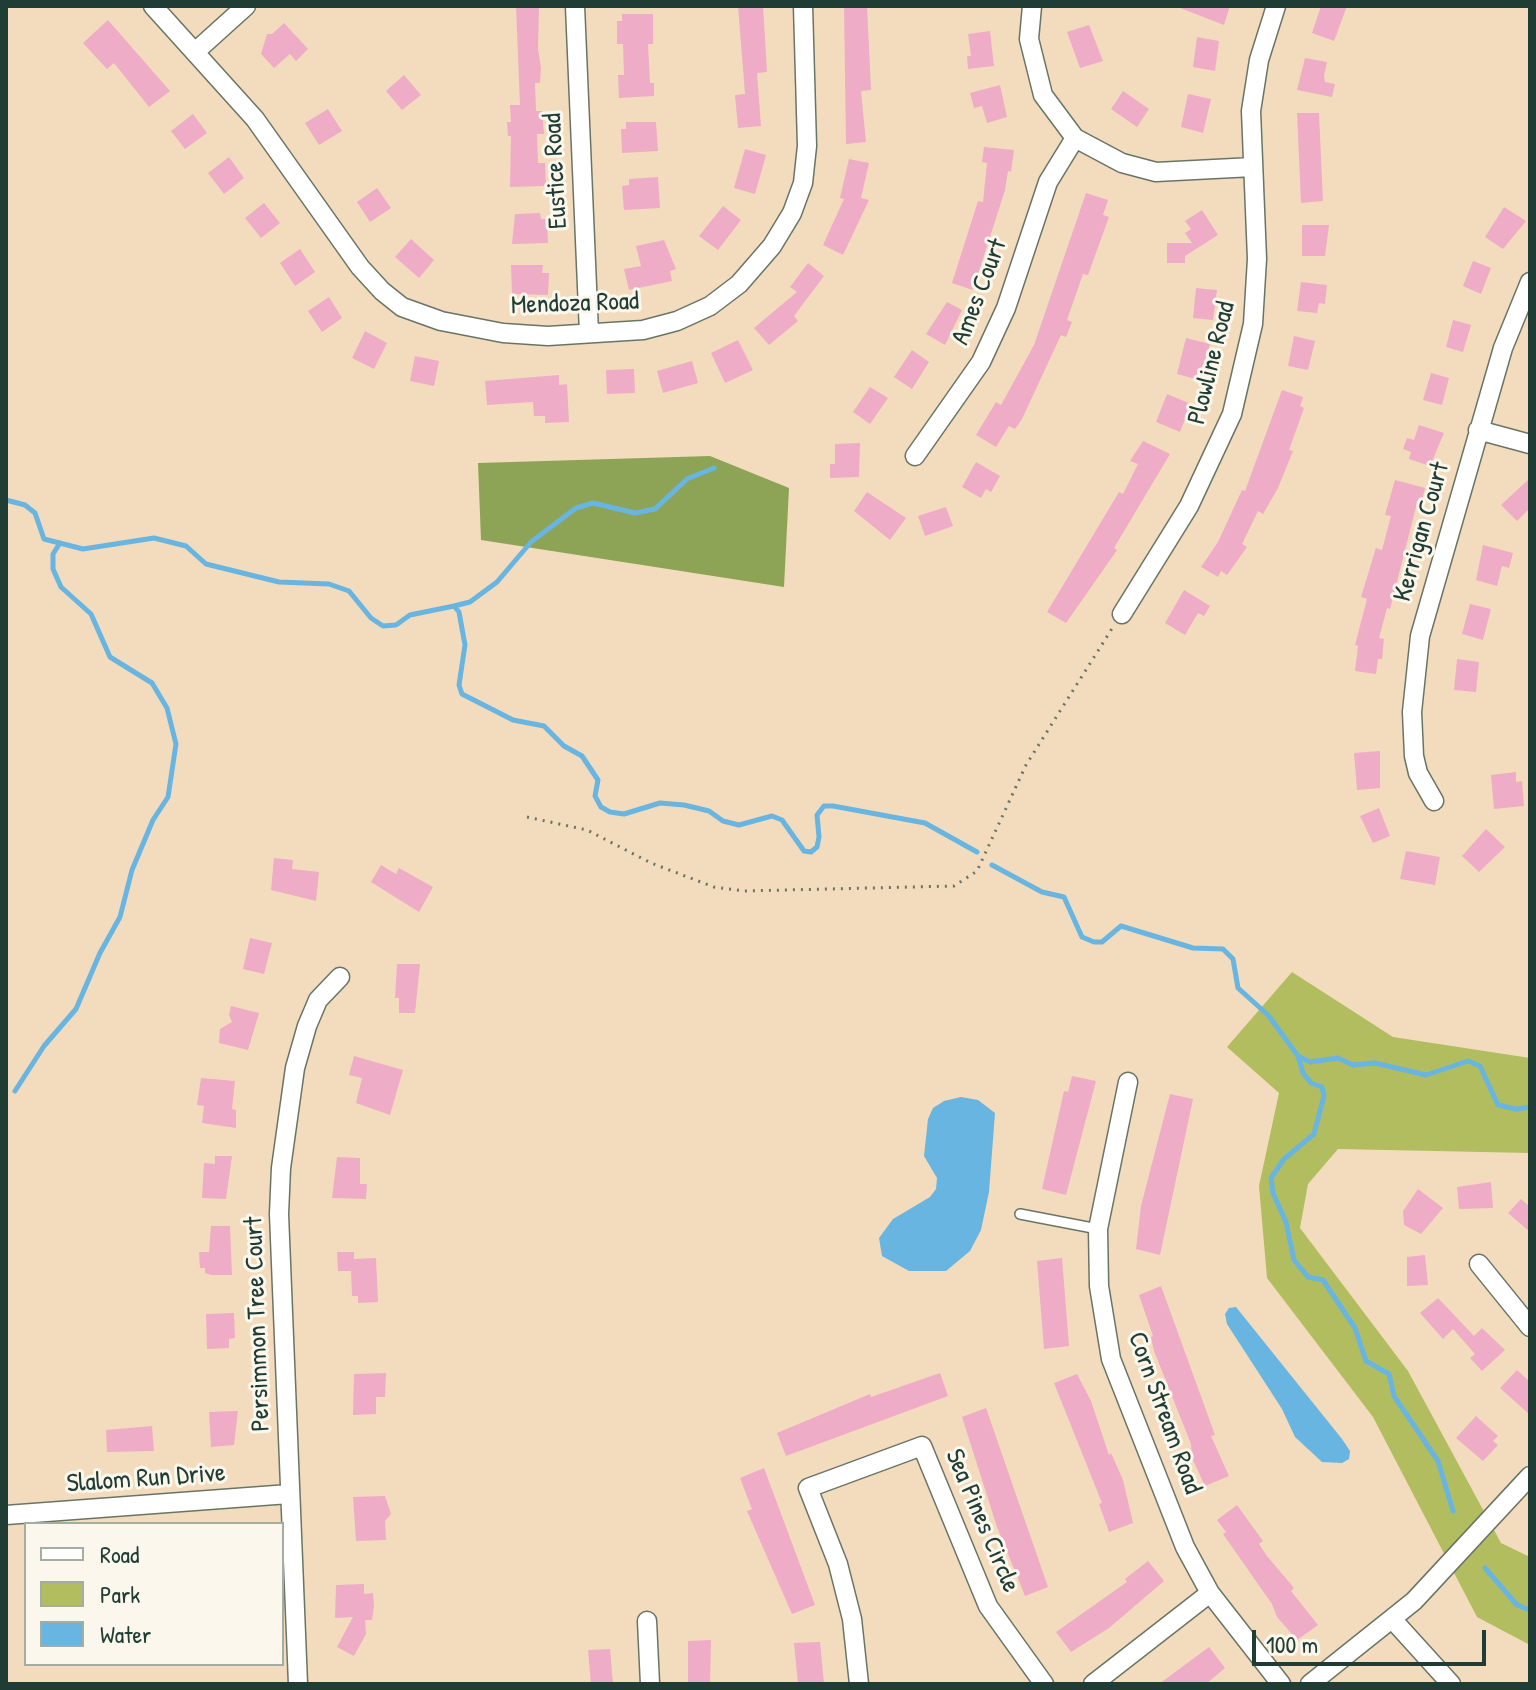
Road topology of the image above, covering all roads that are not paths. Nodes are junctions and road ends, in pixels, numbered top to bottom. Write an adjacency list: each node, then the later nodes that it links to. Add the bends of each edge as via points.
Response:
1 (153, 6): 7 (street, Mendoza Road)
2 (246, 6): 7 (street)
3 (575, 6): 11 (street, Eustice Road)
4 (803, 6): 11 (street, Mendoza Road, via 807,146 796,203 772,246 739,284 710,306 643,330)
5 (1032, 6): 8 (street, via 1029,39 1043,95)
6 (1276, 6): 9 (street, Plowline Road, via 1259,60 1251,111)
7 (195, 52): 11 (street, Mendoza Road, via 255,119 360,267 402,307 503,333)
8 (1075, 138): 9 (street, via 1122,163 1156,172); 14 (street, Ames Court, via 1048,182 1006,308 981,362)
9 (1253, 167): 15 (street, Plowline Road, via 1253,324 1232,414 1189,506)
10 (1530, 282): 12 (street, Kerrigan Court)
11 (589, 333)
12 (1478, 430): 13 (street); 16 (street, Kerrigan Court, via 1432,587 1415,675 1414,756)
13 (1530, 444)
14 (915, 456)
15 (1122, 614)
16 (1434, 801)
17 (340, 977): 24 (street, Persimmon Tree Court, via 318,1000 307,1026 295,1068 281,1168)
18 (1128, 1082): 20 (street, Corn Stream Road)
19 (1020, 1214): 20 (lane)
20 (1098, 1229): 26 (street, Corn Stream Road, via 1099,1286 1111,1359 1185,1547)
21 (1479, 1264): 22 (street)
22 (1530, 1327)
23 (1530, 1476): 27 (street)
24 (289, 1494): 25 (street, Slalom Run Drive); 29 (street, Persimmon Tree Court)
25 (6, 1515)
26 (1210, 1593): 33 (street); 34 (street, Corn Stream Road)
27 (1393, 1620): 35 (street); 36 (street)
28 (647, 1621): 30 (street)
29 (298, 1684)
30 (650, 1684)
31 (859, 1684): 32 (street, Sea Pines Circle, via 852,1619 838,1564 808,1488 922,1446 988,1606)
32 (1044, 1684)
33 (1093, 1684)
34 (1281, 1684)
35 (1310, 1684)
36 (1451, 1684)

